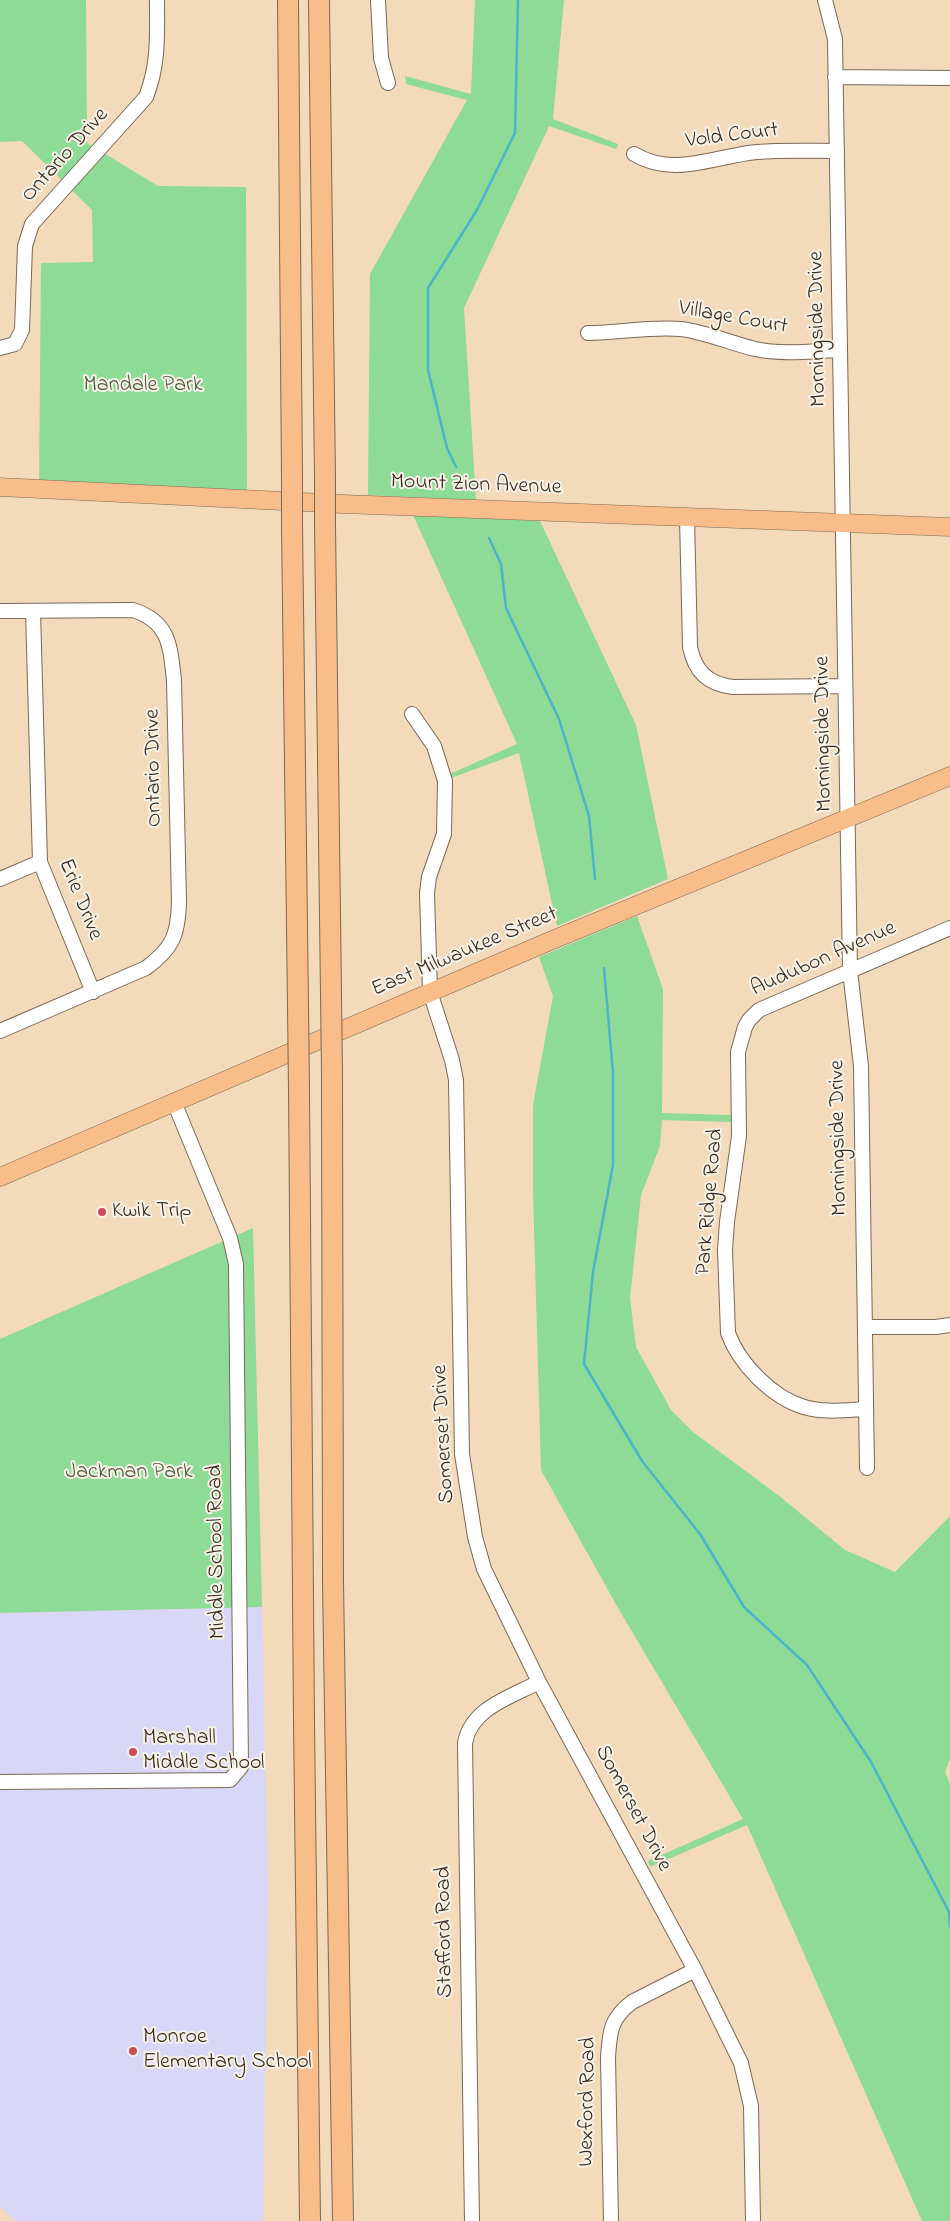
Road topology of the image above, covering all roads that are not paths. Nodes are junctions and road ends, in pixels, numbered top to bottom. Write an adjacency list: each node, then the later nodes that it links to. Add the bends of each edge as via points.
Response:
1 (157, 0): 12 (street, Ontario Drive, via 157,55 154,77 146,98 32,224 25,246 22,330 15,344)
2 (288, 0): 41 (highway, bridge)
3 (319, 0): 42 (highway, bridge, via 332,1074 333,1582)
4 (378, 0): 8 (street, via 381,58)
5 (825, 0): 6 (street, Morningside Drive, via 835,39)
6 (835, 77): 7 (street); 9 (street, Morningside Drive)
7 (950, 78)
8 (388, 83)
9 (837, 151): 10 (street, Vold Court, via 757,152 665,166); 13 (street, Morningside Drive)
10 (634, 154)
11 (588, 333): 13 (street, Village Court, via 682,329 756,349)
12 (0, 348)
13 (840, 350): 16 (street, Morningside Drive)
14 (0, 487): 15 (main road, Mount Zion Avenue)
15 (687, 517): 16 (main road, Mount Zion Avenue); 20 (street, via 690,647 700,673 716,684 733,687)
16 (843, 523): 17 (main road, Mount Zion Avenue); 20 (street, Morningside Drive)
17 (950, 527)
18 (33, 610): 19 (street); 24 (street, Erie Drive); 28 (street, Ontario Drive, via 133,610 163,628 170,644 174,680 179,902 176,933 162,957 146,968)
19 (0, 611)
20 (845, 686): 23 (street, Morningside Drive)
21 (412, 714): 29 (street, Somerset Drive, via 434,746 445,781 444,834 429,877 427,893)
22 (950, 776): 23 (main road, East Milwaukee Street)
23 (848, 819): 27 (street, Morningside Drive); 29 (main road, East Milwaukee Street)
24 (40, 862): 25 (street); 28 (street, Erie Drive)
25 (0, 879)
26 (950, 928): 27 (street, Audubon Avenue)
27 (850, 971): 31 (street, Audubon Avenue, via 759,1010 745,1027); 35 (street, Morningside Drive, via 861,1066)
28 (93, 992): 30 (street)
29 (430, 992): 32 (main road, East Milwaukee Street); 38 (street, Somerset Drive, via 456,1080 462,1454 468,1499 484,1569)
30 (0, 1031)
31 (738, 1052): 36 (street, Park Ridge Road, via 739,1136 725,1250 728,1333 736,1352 747,1366 785,1399 813,1409)
32 (174, 1102): 33 (main road, East Milwaukee Street); 39 (street, Middle School Road, via 230,1238 236,1264 241,1767 230,1780)
33 (0, 1178)
34 (950, 1325): 35 (street)
35 (866, 1328): 36 (street, Morningside Drive)
36 (866, 1409): 37 (street, Morningside Drive)
37 (867, 1468)
38 (539, 1682): 40 (street, Somerset Drive); 43 (street, Stafford Road, via 482,1712 471,1725 465,1743)
39 (0, 1782)
40 (695, 1970): 44 (street, Wexford Road, via 632,2002 612,2023 608,2058); 45 (street, Somerset Drive, via 741,2063 747,2085)
41 (310, 2221)
42 (343, 2221)
43 (472, 2221)
44 (611, 2221)
45 (753, 2221)

